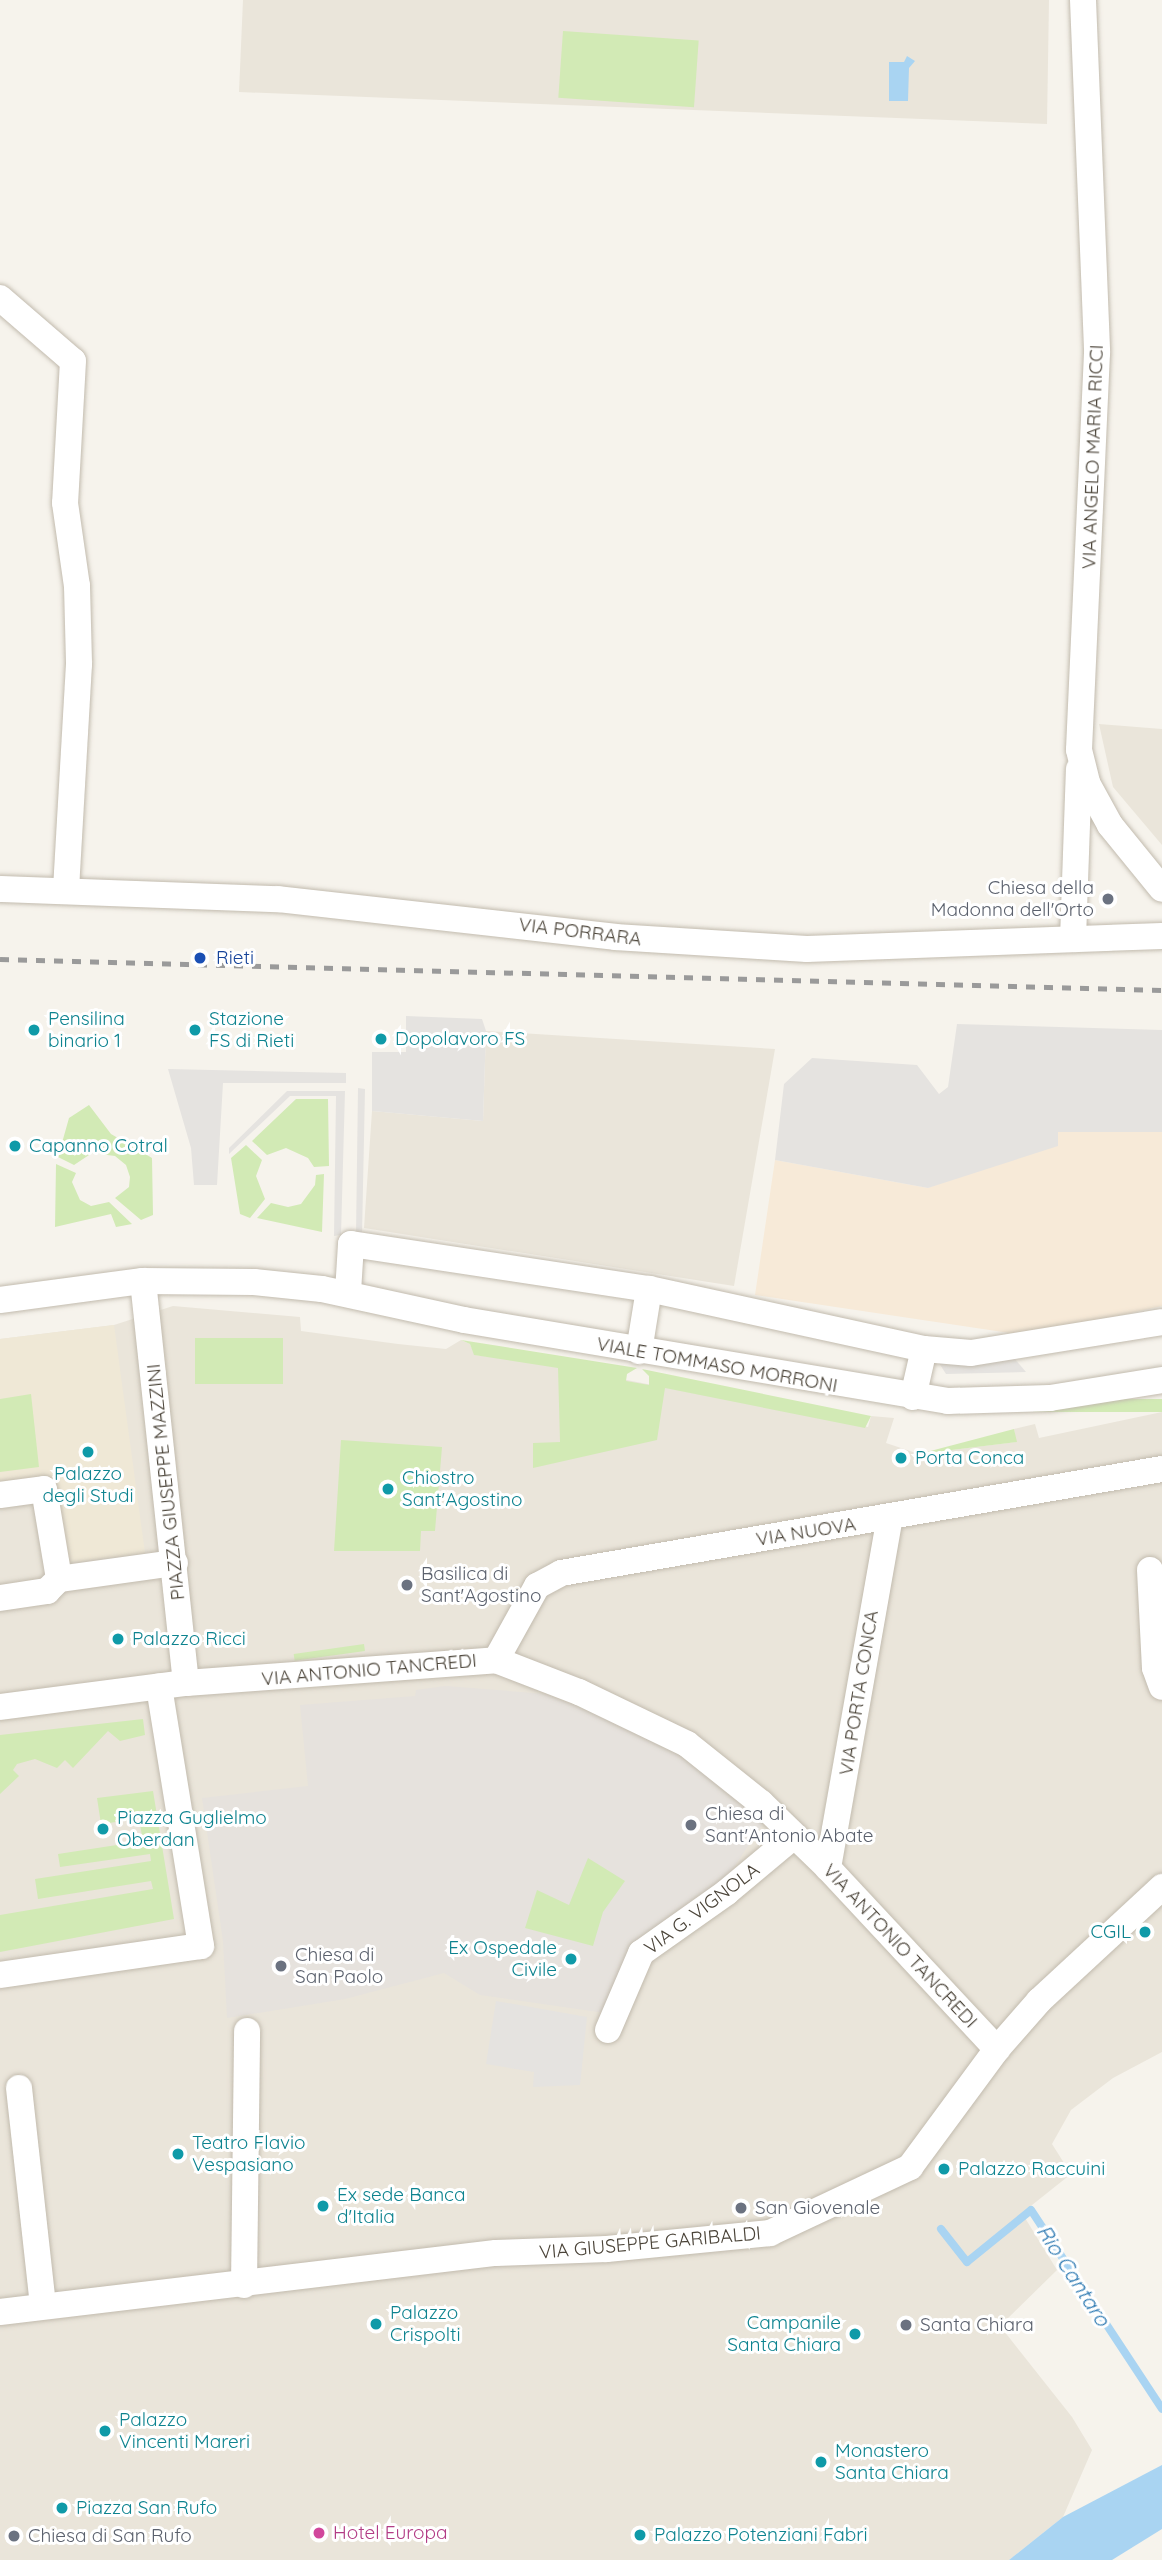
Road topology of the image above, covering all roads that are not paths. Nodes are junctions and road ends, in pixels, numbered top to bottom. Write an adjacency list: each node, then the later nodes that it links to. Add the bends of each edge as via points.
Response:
1 (1083, 0): 3 (street, VIA ANGELO MARIA RICCI, via 1097,353)
2 (0, 298): 6 (street, via 73,361 65,503 77,586 79,664)
3 (1079, 750): 5 (street, VIA ANGELO MARIA RICCI, via 1087,783 1110,825); 8 (street)
4 (0, 889): 6 (street, VIA PORRARA)
5 (1162, 889)
6 (66, 890): 8 (street, VIA PORRARA, via 345,904 615,937 732,945 874,948)
7 (1162, 936): 8 (street, VIA PORRARA)
8 (1073, 939)
9 (143, 1281): 11 (street, VIALE TOMMASO MORRONI, via 275,1283); 12 (street, VIALE TOMMASO MORRONI); 21 (street, PIAZZA GIUSEPPE MAZZINI)
10 (649, 1289): 11 (street, via 351,1244); 14 (street); 15 (street)
11 (348, 1292): 15 (street, VIALE TOMMASO MORRONI, via 464,1320)
12 (0, 1300)
13 (1162, 1322): 14 (street, via 971,1353)
14 (924, 1349): 17 (street)
15 (639, 1351): 17 (street, VIALE TOMMASO MORRONI)
16 (1162, 1380): 17 (street, VIALE TOMMASO MORRONI, via 1050,1398 948,1401)
17 (913, 1397)
18 (1162, 1469): 20 (street, VIA NUOVA)
19 (0, 1495): 23 (street, via 44,1489)
20 (890, 1518): 25 (street, VIA NUOVA, via 561,1573 537,1586); 31 (street, VIA PORTA CONCA, via 868,1620 852,1747)
21 (174, 1563): 23 (street); 26 (street, PIAZZA GIUSEPPE MAZZINI)
22 (1150, 1570): 28 (street, via 1154,1668)
23 (59, 1579): 24 (street, via 47,1591)
24 (0, 1598)
25 (496, 1660): 26 (street, VIA ANTONIO TANCREDI); 30 (street, VIA ANTONIO TANCREDI, via 579,1692 687,1744 761,1803)
26 (186, 1683): 27 (street, VIA ANTONIO TANCREDI)
27 (159, 1686): 29 (street, VIA ANTONIO TANCREDI); 33 (street, via 201,1946)
28 (1162, 1687)
29 (0, 1707)
30 (794, 1836): 31 (street, VIA ANTONIO TANCREDI); 34 (street, VIA G. VIGNOLA, via 727,1892 641,1953)
31 (828, 1868): 36 (street, VIA ANTONIO TANCREDI)
32 (1162, 1887): 36 (street, VIA GIUSEPPE GARIBALDI, via 1039,2001)
33 (0, 1975)
34 (608, 2030)
35 (247, 2031): 38 (street)
36 (997, 2049): 38 (street, VIA GIUSEPPE GARIBALDI, via 910,2167 770,2233 632,2247 496,2253)
37 (19, 2088): 39 (street)
38 (244, 2285): 39 (street, VIA GIUSEPPE GARIBALDI)
39 (43, 2305): 40 (street, VIA GIUSEPPE GARIBALDI)
40 (0, 2312)

